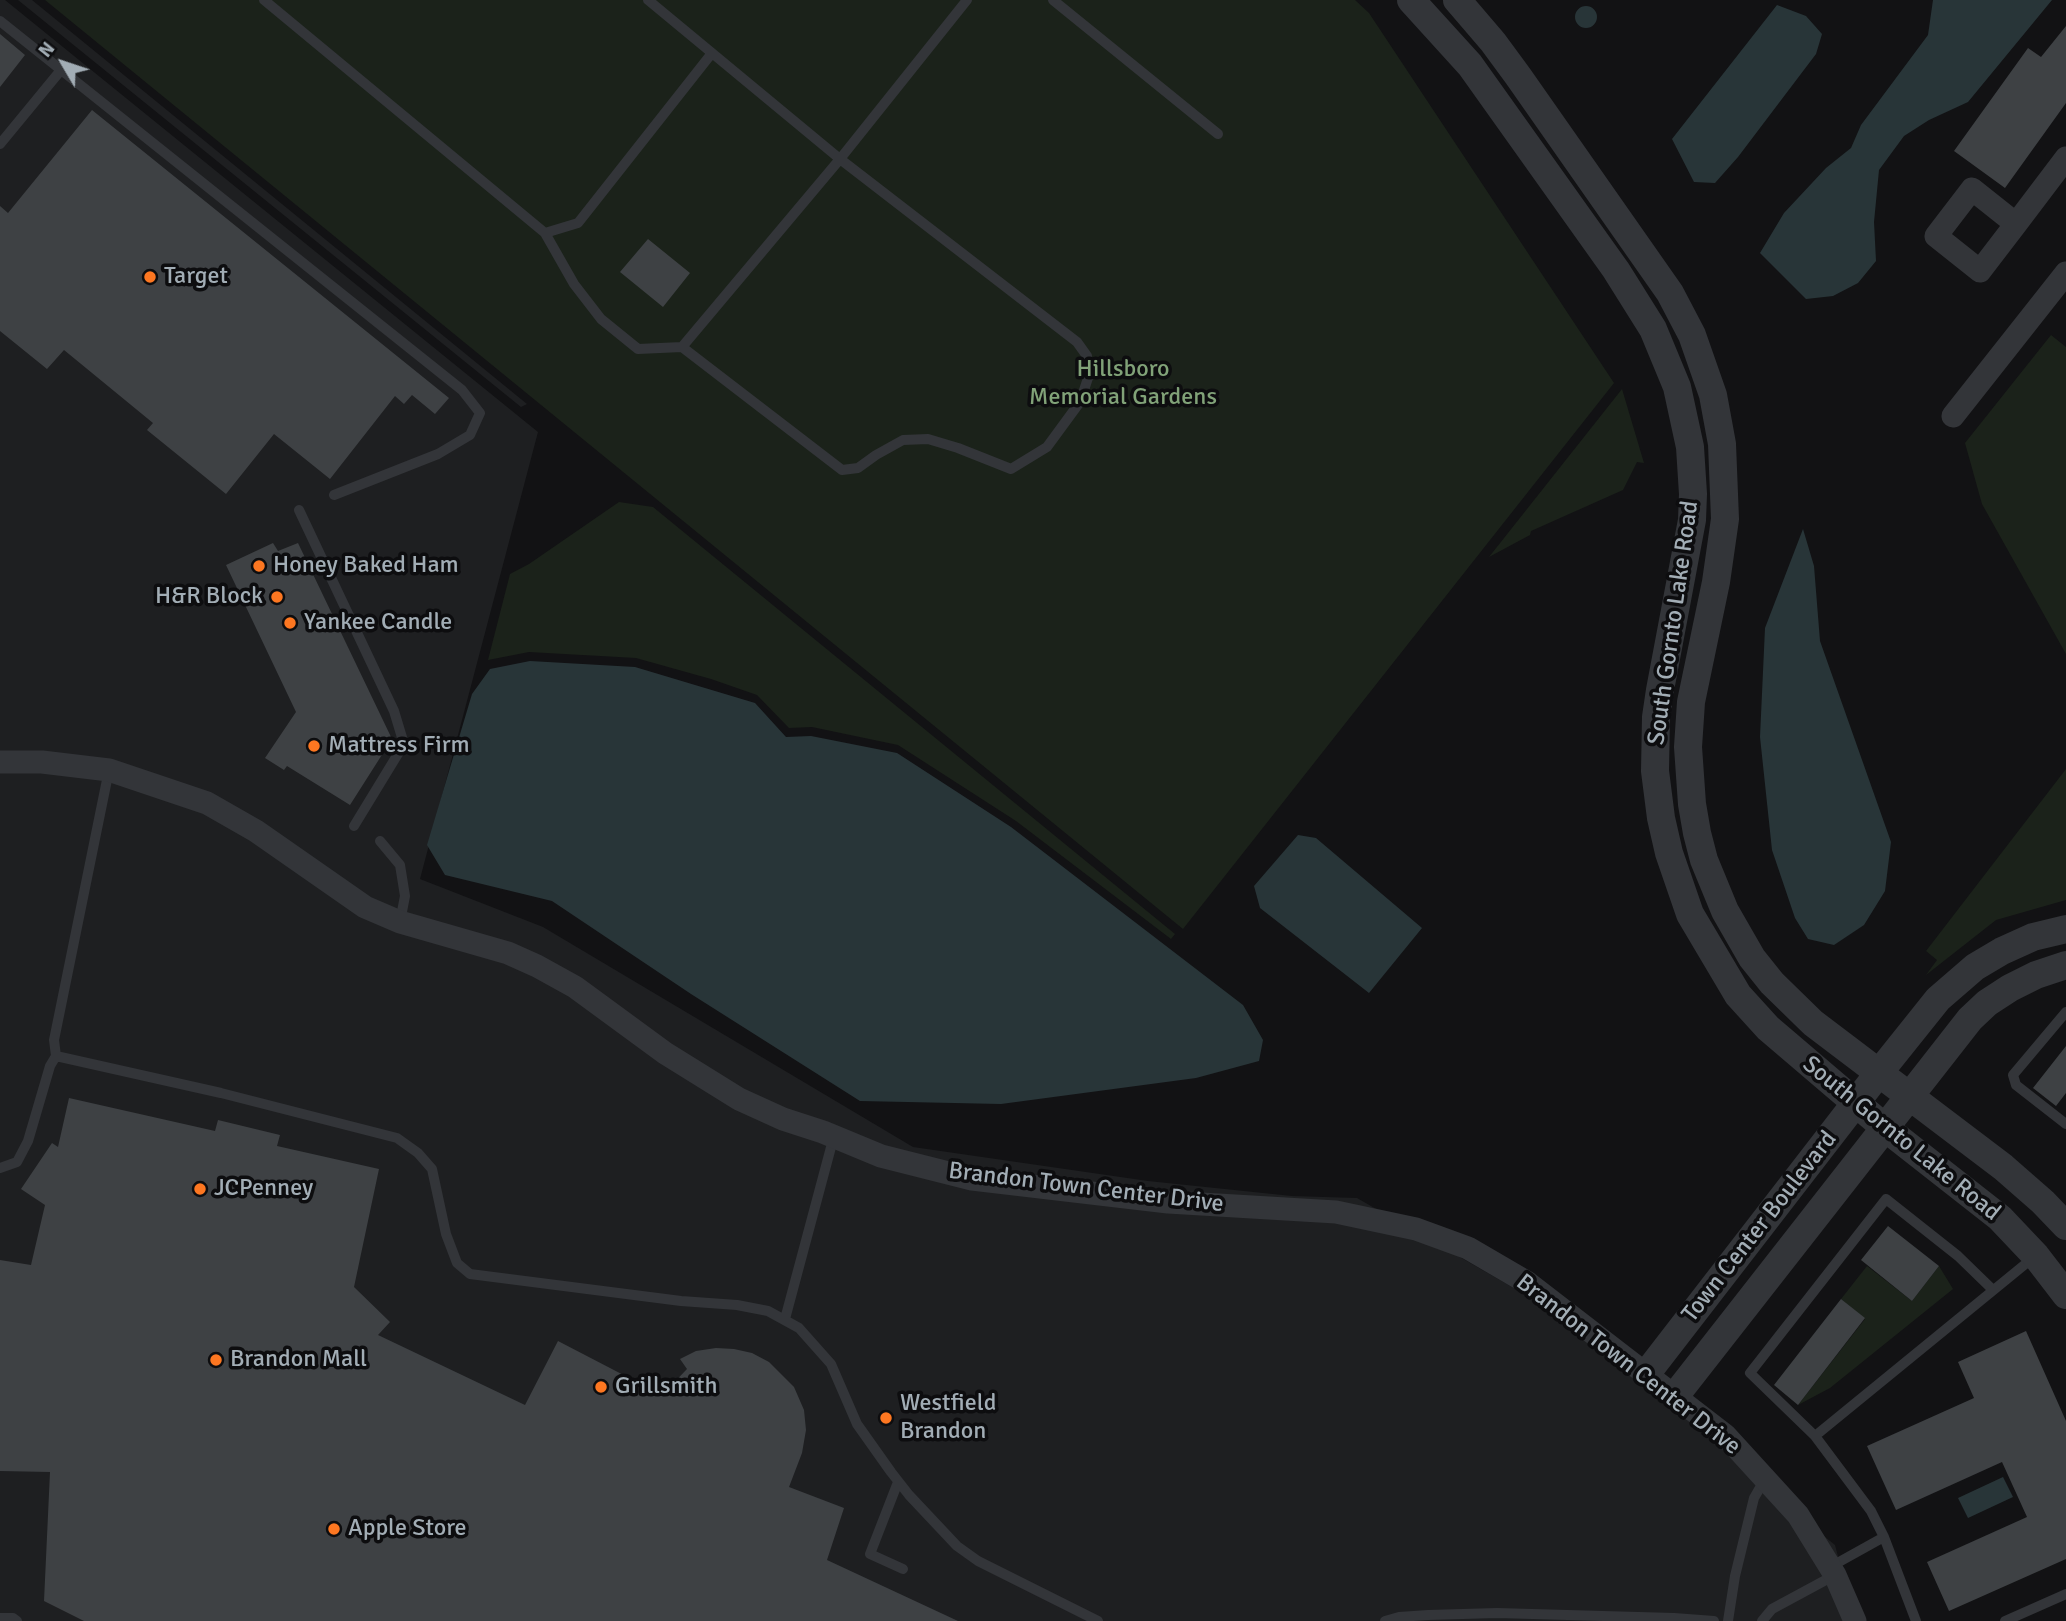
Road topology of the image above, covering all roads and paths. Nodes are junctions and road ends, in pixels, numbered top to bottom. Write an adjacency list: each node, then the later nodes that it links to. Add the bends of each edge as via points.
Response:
1 (264, 0): 7 (lane)
2 (648, 0): 9 (lane)
3 (967, 0): 14 (lane)
4 (1053, 0): 11 (lane)
5 (1411, 0): 18 (street, South Gornto Lake Road, via 1470,65)
6 (1457, 0): 18 (street, South Gornto Lake Road, via 1518,76)
7 (277, 4): 16 (lane)
8 (0, 21): 10 (lane)
9 (712, 54): 14 (lane); 16 (lane, via 578,223)
10 (61, 70): 12 (lane); 21 (lane, via 462,390 480,413 470,435 438,454)
11 (1218, 134)
12 (0, 144)
13 (2066, 158): 15 (street)
14 (840, 159): 19 (lane); 19 (lane, via 1077,342 1087,356 1088,378 1080,402 1047,447 1011,469 928,439 903,440 858,468 842,470)
15 (2016, 224)
16 (545, 233): 19 (lane, via 574,284 601,319 638,349)
17 (2066, 273): 20 (street)
18 (1656, 301): 32 (street, South Gornto Lake Road, via 1692,335 1713,395 1724,471 1722,549 1689,725 1692,804 1702,851 1725,911 1752,958 1812,1023); 34 (street, South Gornto Lake Road, via 1663,350 1687,426 1693,482 1688,553 1656,717 1655,771 1669,853 1690,914 1738,995 1784,1043)
19 (682, 347)
20 (1953, 416)
21 (334, 495)
22 (299, 510): 25 (lane, via 394,711 404,744)
23 (0, 762): 24 (street, Brandon Town Center Drive)
24 (109, 770): 27 (street, Brandon Town Center Drive, via 207,803 256,831 365,907); 31 (lane, via 54,1040)
25 (354, 826)
26 (380, 841): 27 (lane, via 400,865 405,896)
27 (400, 922): 37 (street, Brandon Town Center Drive, via 508,953 553,974 721,1089 769,1114)
28 (2066, 929): 32 (street, Town Center Boulevard, via 2033,937 1975,967 1938,999)
29 (2066, 965): 33 (street, Town Center Boulevard, via 2036,975 1987,1003)
30 (2066, 1012): 35 (lane, via 2013,1075 2016,1085)
31 (56, 1056): 38 (lane, via 28,1141 18,1161); 43 (lane, via 397,1138 432,1169 446,1234 457,1263 470,1274 737,1305)
32 (1878, 1074): 33 (street, South Gornto Lake Road); 34 (street, Town Center Boulevard)
33 (1908, 1096): 36 (street, Town Center Boulevard); 39 (street, South Gornto Lake Road, via 2003,1167)
34 (1856, 1103): 36 (street, South Gornto Lake Road); 44 (street, Town Center Boulevard)
35 (2066, 1124)
36 (1884, 1127): 40 (street, South Gornto Lake Road, via 1986,1206); 45 (street, Town Center Boulevard)
37 (834, 1136): 43 (lane); 44 (street, Brandon Town Center Drive, via 881,1156 972,1179 1168,1202 1336,1212 1416,1229 1505,1268)
38 (0, 1168)
39 (2066, 1226)
40 (2036, 1256): 41 (lane); 42 (street, South Gornto Lake Road)
41 (1993, 1290): 46 (lane); 46 (lane, via 1886,1199 1750,1373)
42 (2066, 1295)
43 (785, 1319): 48 (lane, via 831,1364 857,1424)
44 (1647, 1373): 45 (street, Brandon Town Center Drive)
45 (1675, 1396): 47 (street, Brandon Town Center Drive, via 1725,1435)
46 (1815, 1436): 49 (lane, via 1871,1511)
47 (1765, 1479): 51 (street, Brandon Town Center Drive, via 1798,1515); 58 (lane, via 1754,1498)
48 (898, 1482): 50 (lane, via 870,1554); 55 (lane, via 957,1546 978,1561)
49 (1884, 1537): 51 (lane); 61 (lane)
50 (903, 1569)
51 (1832, 1571): 59 (lane, via 1772,1609); 60 (street, Brandon Town Center Drive)
52 (2066, 1594): 62 (lane)
53 (0, 1618): 54 (lane)
54 (17, 1621)
55 (1098, 1621)
56 (1385, 1621): 57 (lane, via 1497,1614)
57 (1714, 1621)
58 (1728, 1621)
59 (1762, 1621)
60 (1855, 1621)
61 (1916, 1621)
62 (2005, 1621)

